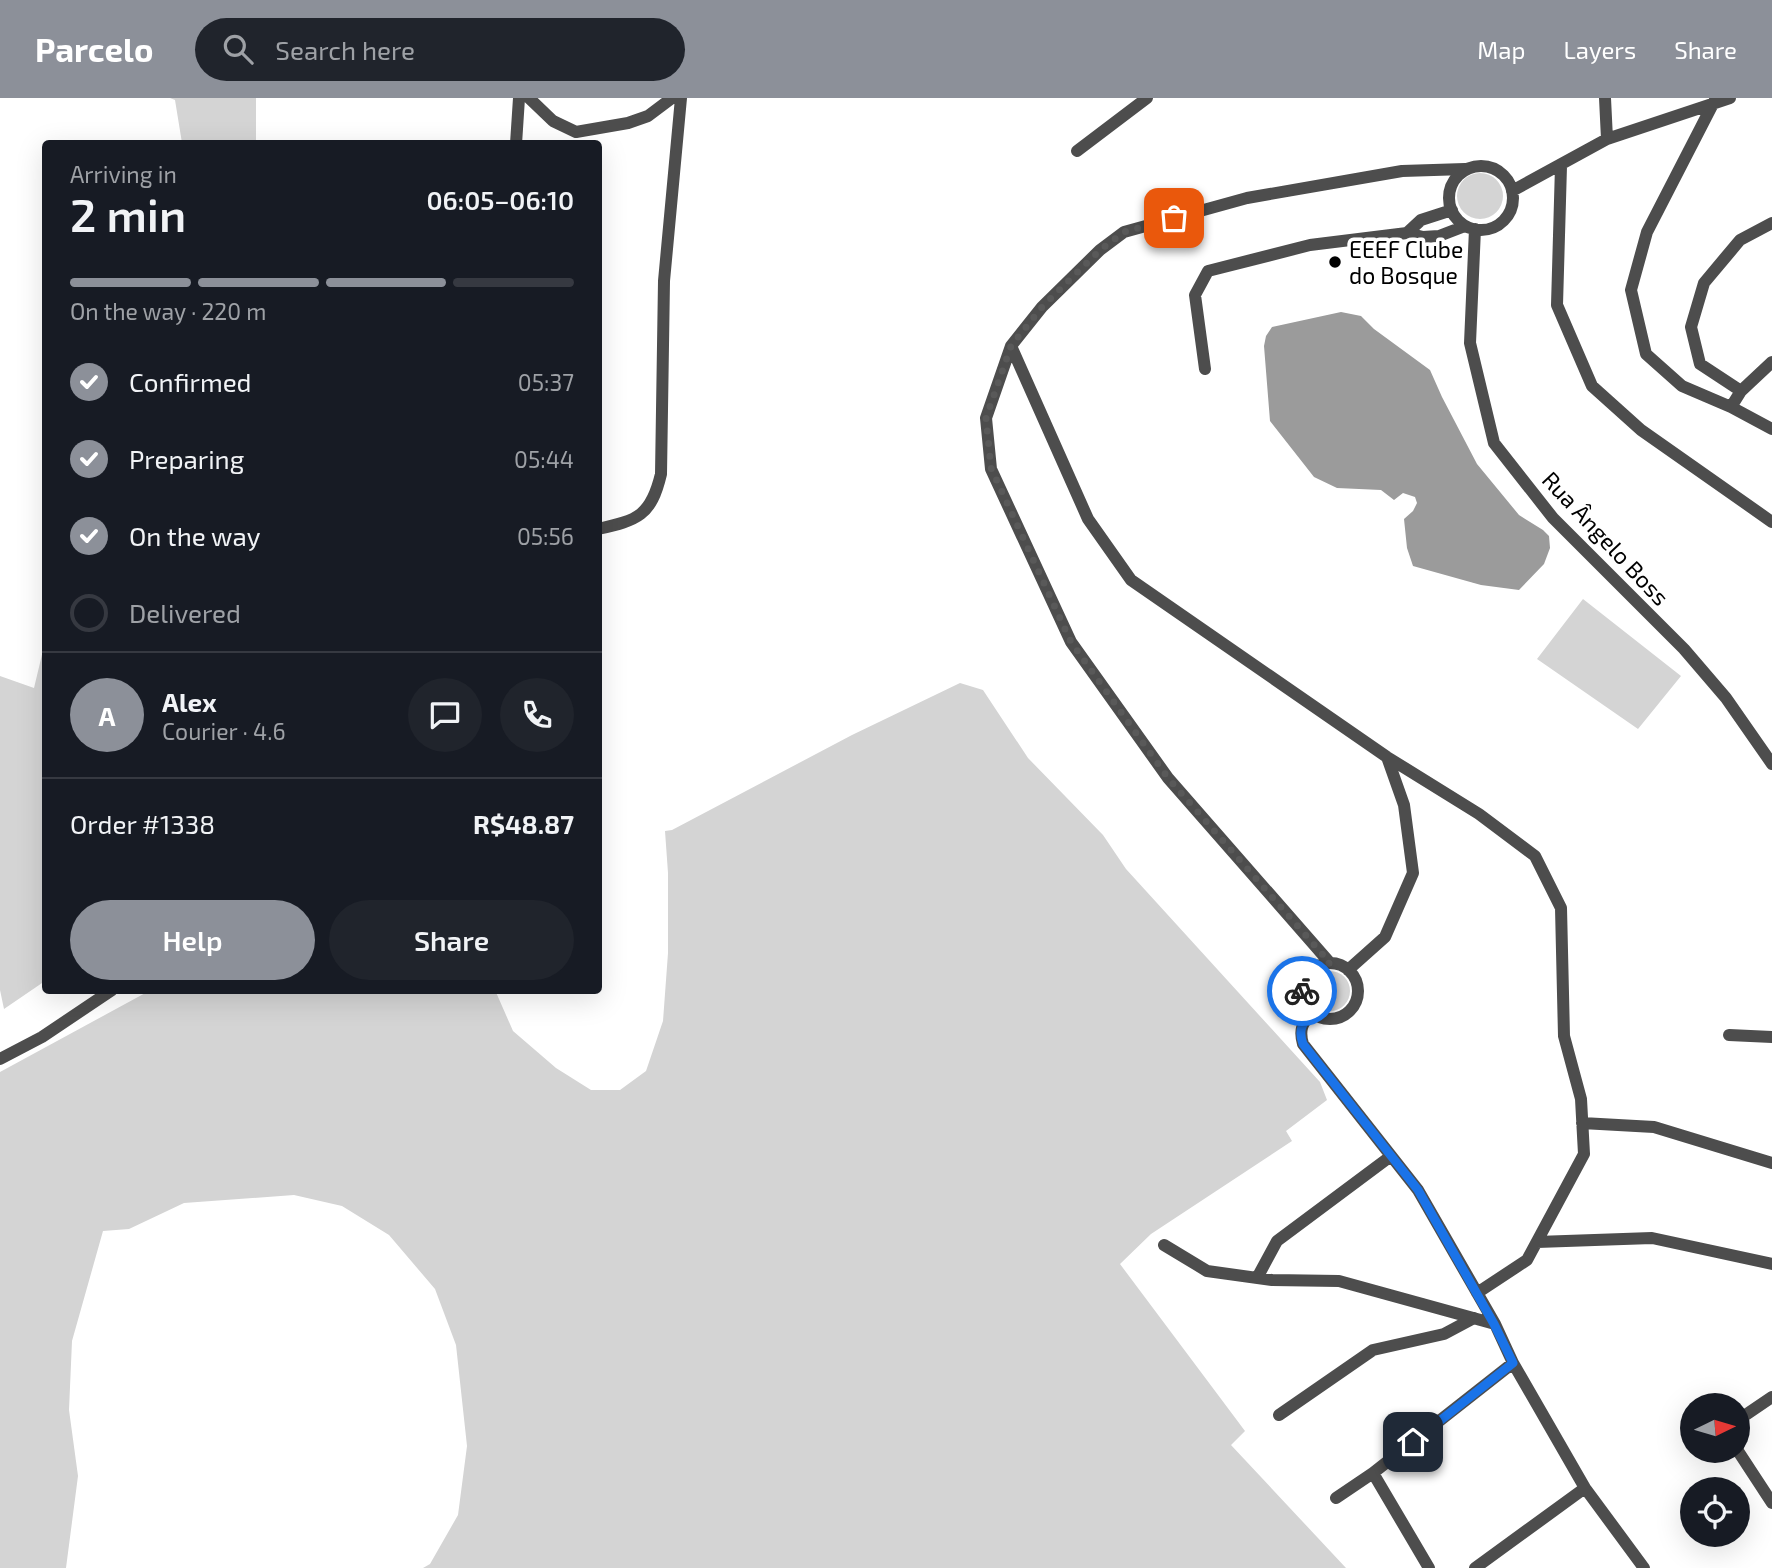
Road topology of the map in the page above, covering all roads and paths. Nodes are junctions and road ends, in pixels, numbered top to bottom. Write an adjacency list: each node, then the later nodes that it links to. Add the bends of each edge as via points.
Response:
1 (519, 98): 10 (street)
2 (529, 98): 3 (street, via 553,121 576,132 648,116)
3 (672, 98)
4 (681, 98): 26 (street, via 664,281 661,474 648,508 630,522)
5 (1147, 98): 11 (street)
6 (1605, 98): 9 (street)
7 (1730, 98): 8 (street)
8 (1714, 102): 9 (street); 23 (street, via 1647,232 1631,290 1646,354 1682,386)
9 (1607, 139): 12 (street)
10 (516, 140)
11 (1077, 151)
12 (1560, 166): 14 (street); 25 (street, via 1557,305 1592,386 1642,430)
13 (1465, 169): 14 (street, via 1492,168 1509,181); 15 (street, via 1450,189); 19 (street, via 1402,171 1247,198 1124,232 1042,307)
14 (1512, 191): 17 (street, via 1513,201 1504,220 1496,226)
15 (1452, 210): 17 (street); 18 (street, via 1421,220)
16 (1772, 222): 22 (street, via 1740,240 1704,283 1691,327 1700,364)
17 (1470, 227): 18 (street, via 1439,236); 28 (street, Rua Ângelo Boss, via 1471,344 1494,443 1553,518 1726,698)
18 (1407, 233): 21 (street, via 1310,245 1208,271 1195,295)
19 (1011, 346): 27 (street, via 1088,519 1131,580); 29 (street, via 986,418 991,468 1071,642 1168,778)
20 (1772, 362): 22 (street)
21 (1205, 369)
22 (1741, 391): 23 (street)
23 (1731, 407): 24 (street)
24 (1772, 429)
25 (1772, 522)
26 (602, 528)
27 (1387, 757): 30 (street, via 1404,805 1413,873 1385,937); 36 (street, via 1479,814 1535,856 1561,908 1564,1035 1581,1099)
28 (1772, 764)
29 (1330, 963): 30 (street); 32 (street, via 1314,967 1302,984 1301,995)
30 (1348, 970): 32 (street, via 1358,986 1354,1007 1333,1020)
31 (106, 994): 35 (street)
32 (1311, 1013): 37 (street, via 1301,1026 1303,1044)
33 (1729, 1035): 34 (street)
34 (1772, 1037)
35 (0, 1059)
36 (1582, 1123): 38 (street, via 1654,1128); 39 (street, via 1584,1154)
37 (1391, 1156): 42 (street, via 1277,1241); 43 (street, via 1418,1190)
38 (1772, 1163)
39 (1537, 1242): 41 (street, via 1652,1238); 43 (street, via 1527,1260)
40 (1164, 1245): 42 (street, via 1207,1271)
41 (1772, 1264)
42 (1257, 1278): 44 (street, via 1339,1281)
43 (1477, 1293): 45 (street)
44 (1474, 1318): 45 (street); 49 (street, via 1444,1334 1373,1350)
45 (1494, 1324): 46 (street)
46 (1513, 1363): 51 (street); 52 (street)
47 (1772, 1398): 48 (street)
48 (1750, 1412)
49 (1279, 1415)
50 (1747, 1463): 54 (street)
51 (1373, 1473): 53 (street); 55 (street)
52 (1585, 1488): 56 (street); 57 (street)
53 (1336, 1498)
54 (1772, 1503)
55 (1429, 1568)
56 (1475, 1568)
57 (1644, 1568)

